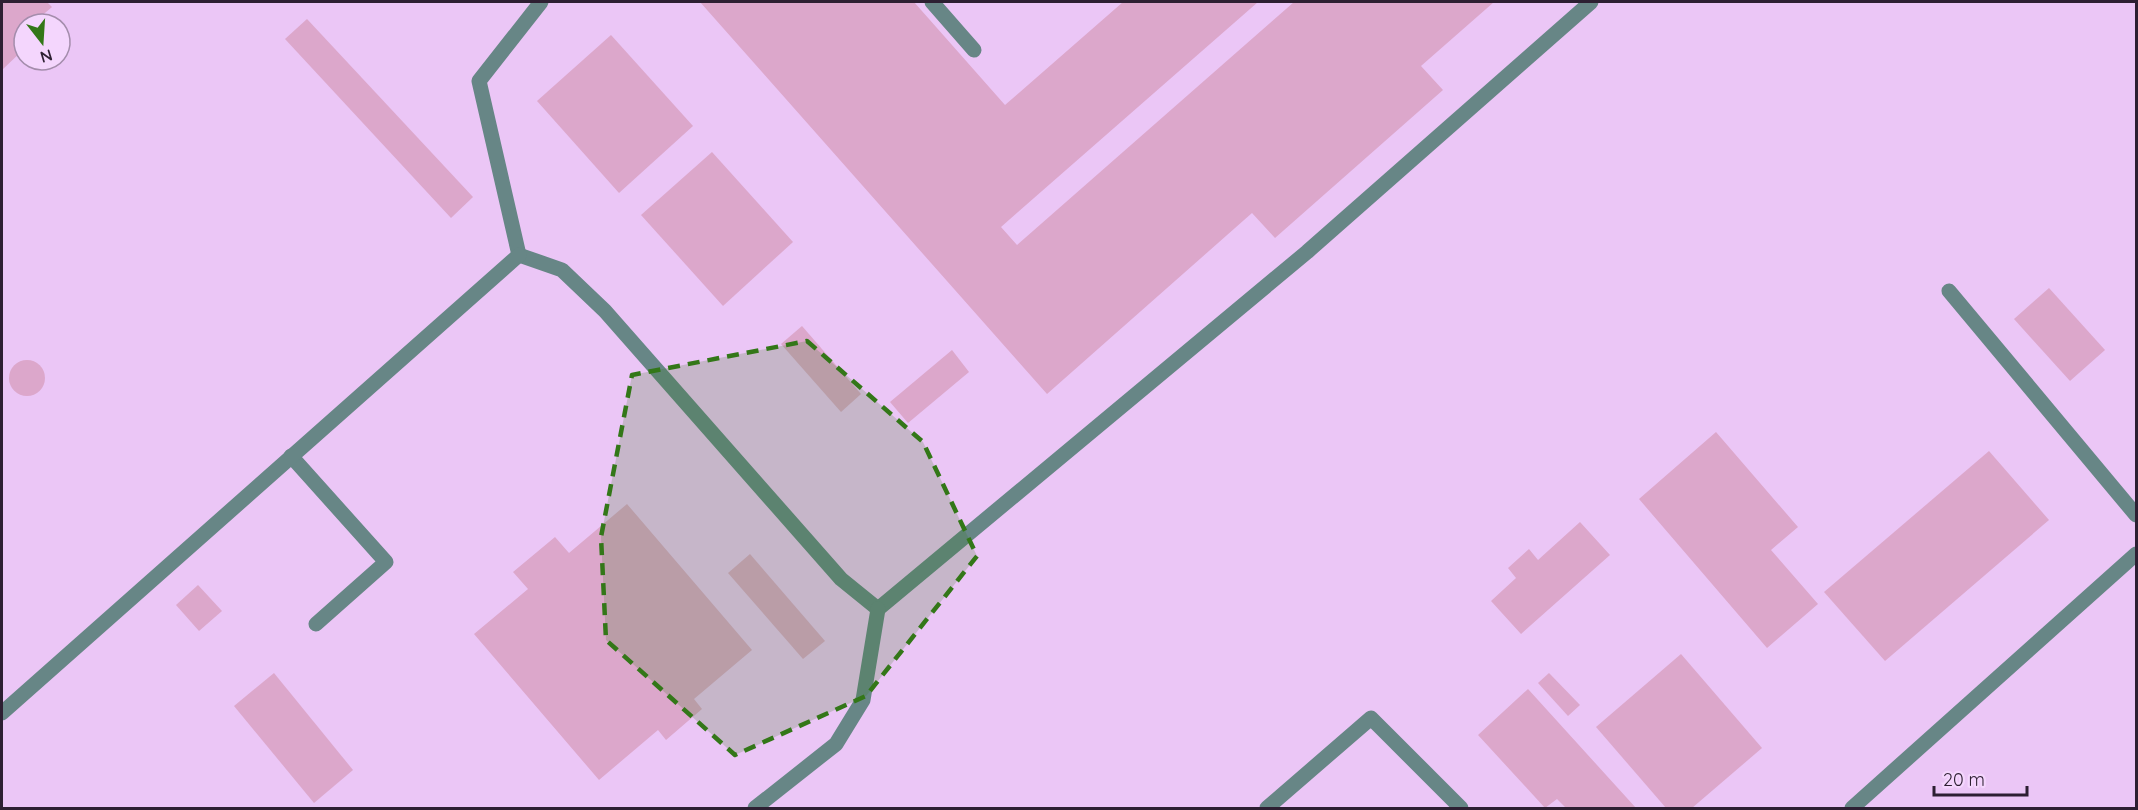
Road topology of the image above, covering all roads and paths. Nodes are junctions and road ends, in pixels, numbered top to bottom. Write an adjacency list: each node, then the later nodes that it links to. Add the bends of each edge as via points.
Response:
1 (541, 2): 5 (street, via 479,81)
2 (932, 2): 4 (street)
3 (1591, 2): 10 (street, via 1307,252)
4 (974, 50)
5 (519, 255): 7 (street); 10 (street, via 561,270 605,311 841,579)
6 (1949, 291): 8 (street)
7 (291, 456): 11 (street, via 386,562); 12 (street)
8 (2136, 515)
9 (2136, 554): 16 (street)
10 (878, 609): 13 (street, via 863,700 836,744)
11 (316, 624)
12 (2, 713)
13 (755, 808)
14 (1267, 808): 15 (street, via 1371,718)
15 (1461, 808)
16 (1852, 808)

